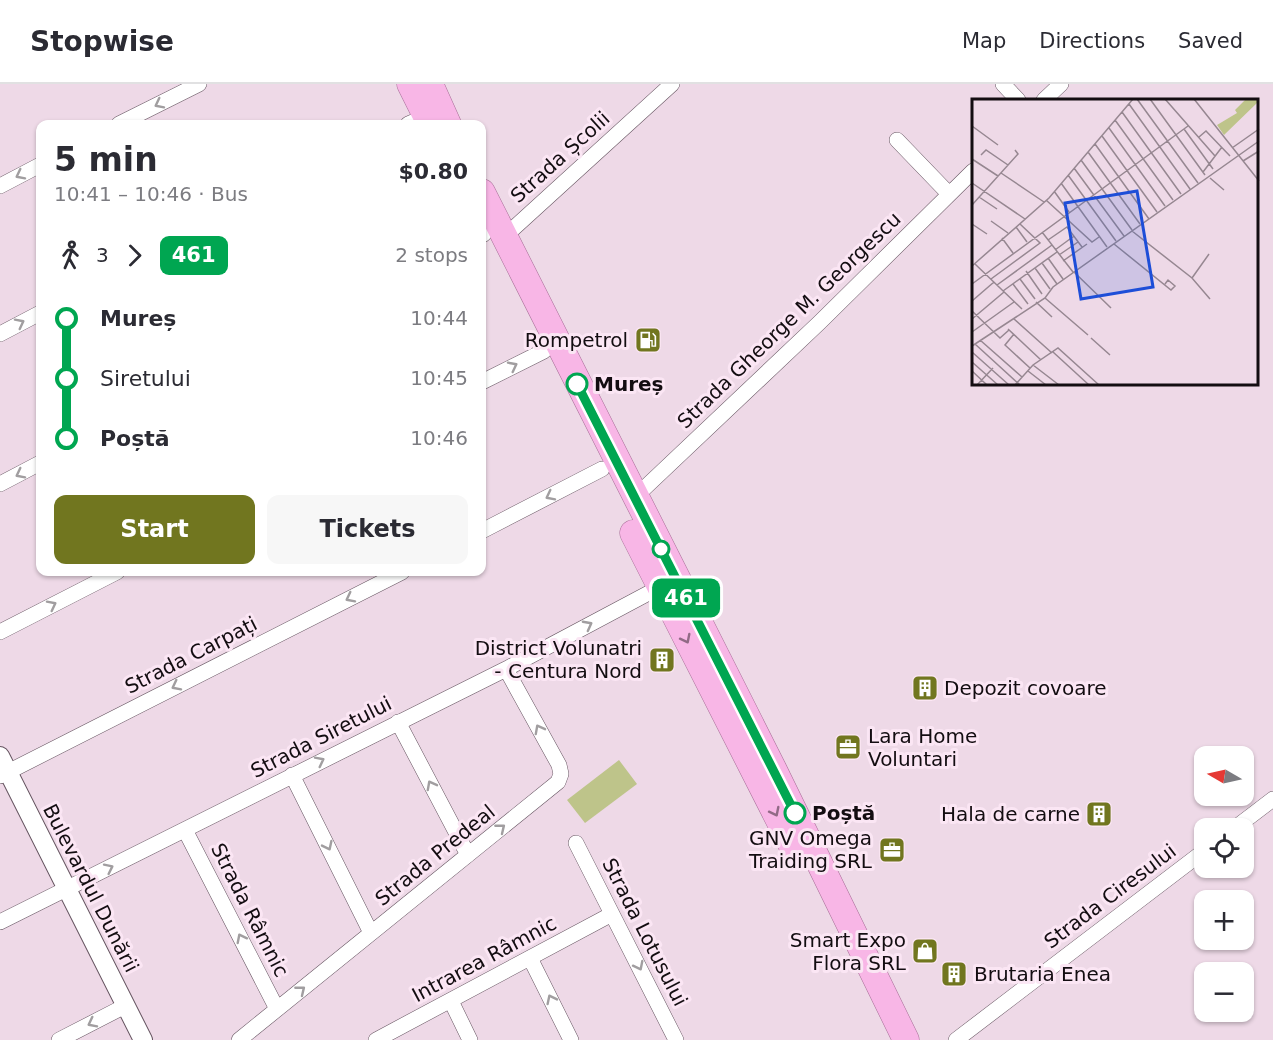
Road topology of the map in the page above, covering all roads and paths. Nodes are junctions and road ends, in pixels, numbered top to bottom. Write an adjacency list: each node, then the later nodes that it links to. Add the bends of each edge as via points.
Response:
1 (199, 84): 9 (street, one-way to 9)
2 (410, 84): 10 (highway)
3 (430, 84): 11 (highway)
4 (672, 84): 17 (street, Strada Școlii)
5 (1003, 84): 7 (street)
6 (1061, 84): 8 (street)
7 (1017, 99)
8 (1045, 99)
9 (127, 120)
10 (427, 120)
11 (428, 120)
12 (897, 140): 16 (street)
13 (36, 167): 15 (street, one-way to 15)
14 (972, 172): 16 (street, Strada Gheorge M. Georgescu)
15 (0, 186)
16 (949, 194): 25 (street, Strada Gheorge M. Georgescu)
17 (488, 234): 20 (highway); 25 (highway)
18 (36, 315): 19 (street, one-way to 18)
19 (0, 334)
20 (544, 351): 21 (street, one-way to 20); 23 (highway)
21 (486, 380)
22 (36, 465): 24 (street, one-way to 24)
23 (602, 469): 26 (street, one-way to 26); 29 (highway)
24 (0, 484)
25 (634, 498): 57 (highway, via 773,768)
26 (486, 529)
27 (109, 576): 30 (street, one-way to 27)
28 (394, 576): 33 (street, Strada Carpați, one-way to 33)
29 (660, 587): 31 (street, Strada Siretului, one-way to 29); 56 (highway, one-way to 56)
30 (0, 632)
31 (507, 669): 32 (street, Strada Siretului); 39 (street, Strada Predeal, one-way to 31, via 558,782 561,774)
32 (398, 722): 34 (street, Strada Siretului, one-way to 32); 39 (street, one-way to 32)
33 (3, 768): 41 (street, Bulevardul Dunării)
34 (292, 775): 37 (street, Strada Siretului); 44 (street, one-way to 44)
35 (1273, 799): 36 (street)
36 (1248, 818)
37 (185, 830): 41 (street, Strada Siretului, one-way to 37); 48 (street, Strada Râmnic, one-way to 37)
38 (576, 843): 42 (street, Strada Lotusului)
39 (468, 855): 44 (street, Strada Predeal)
40 (1194, 859): 58 (street, Strada Ciresului)
41 (65, 889): 43 (street, Strada Siretului); 47 (street, Bulevardul Dunării)
42 (612, 914): 45 (street, Intrarea Râmnic); 55 (street, Strada Lotusului, one-way to 55)
43 (0, 922)
44 (371, 933): 48 (street, Strada Predeal, one-way to 44)
45 (531, 958): 46 (street, Intrarea Râmnic); 54 (street, one-way to 45)
46 (451, 1001): 52 (street, Intrarea Râmnic); 53 (street)
47 (125, 1006): 49 (street, one-way to 49); 50 (street, Bulevardul Dunării)
48 (277, 1009): 51 (street, Strada Predeal)
49 (59, 1040)
50 (143, 1040)
51 (239, 1040)
52 (375, 1040)
53 (470, 1040)
54 (571, 1040)
55 (676, 1040)
56 (890, 1040)
57 (906, 1040)
58 (956, 1040)

